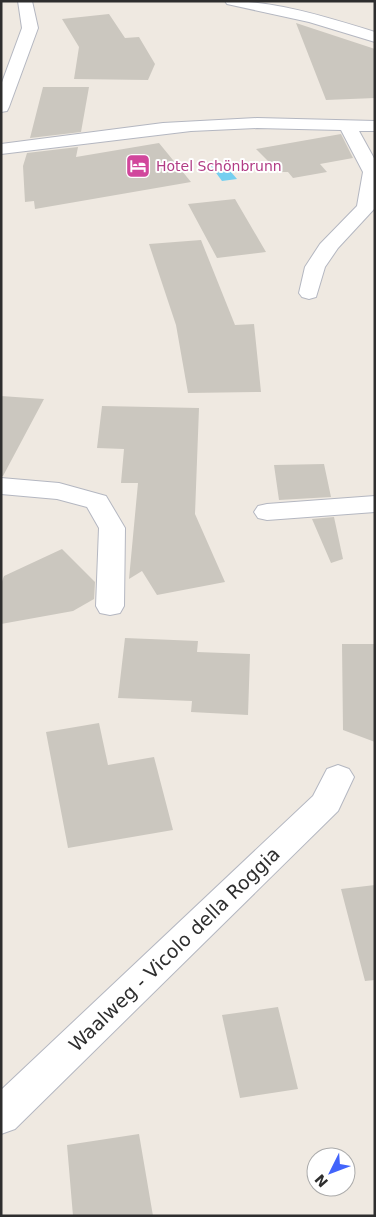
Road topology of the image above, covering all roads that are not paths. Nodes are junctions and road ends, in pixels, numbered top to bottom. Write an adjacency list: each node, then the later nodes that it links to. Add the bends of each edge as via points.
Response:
1 (25, 1): 4 (street, via 30,28)
2 (232, 1): 3 (street, via 312,18)
3 (375, 37)
4 (1, 107)
5 (347, 125): 6 (street); 7 (street, via 216,124); 8 (street, via 372,172 366,207 330,244 315,267)
6 (375, 126)
7 (1, 148)
8 (309, 293)
9 (1, 486): 12 (street, via 59,491 97,502 112,528)
10 (375, 504): 11 (street)
11 (267, 512)
12 (110, 606)
13 (338, 777): 14 (street, Waalweg - Vicolo della Roggia, via 327,802)
14 (1, 1116)

